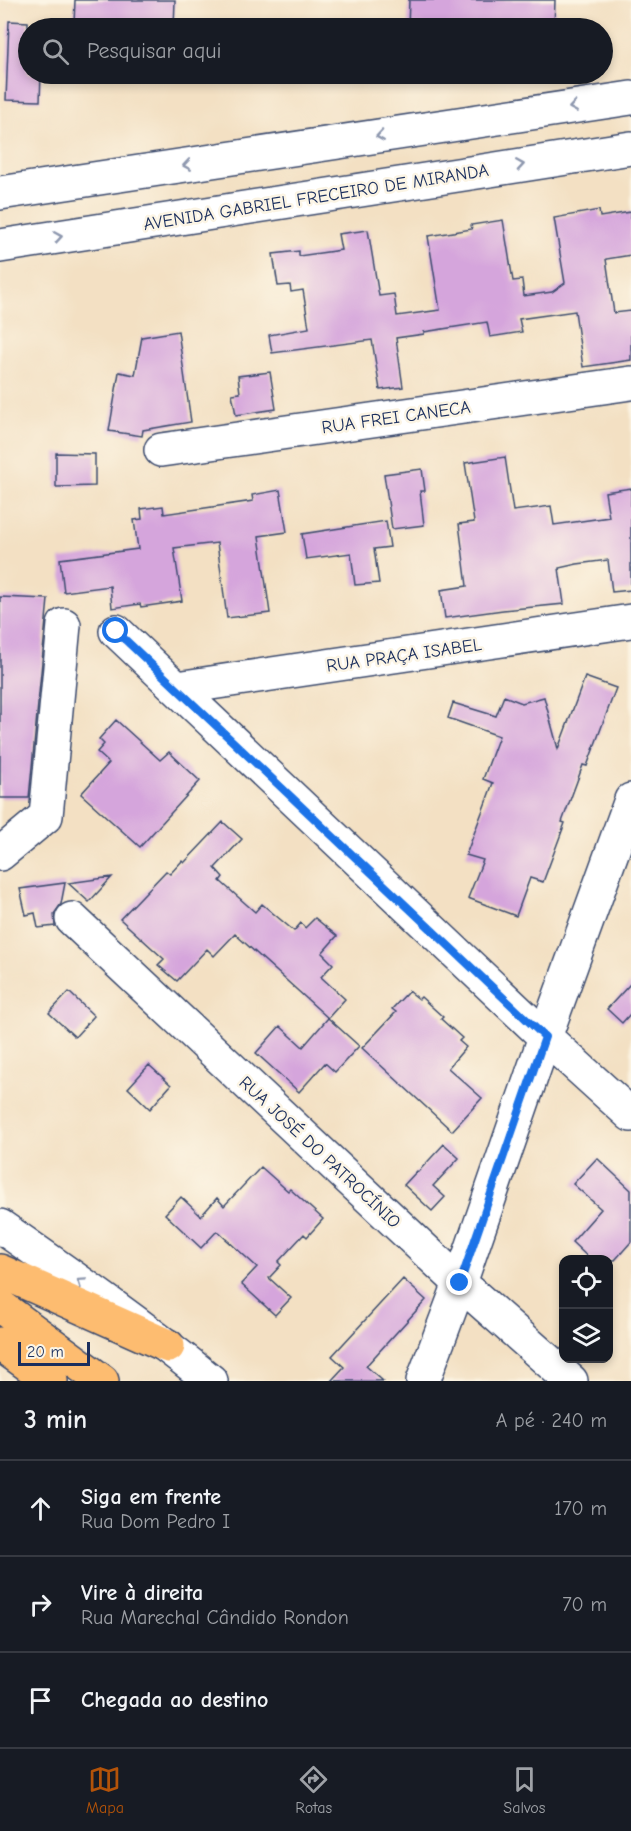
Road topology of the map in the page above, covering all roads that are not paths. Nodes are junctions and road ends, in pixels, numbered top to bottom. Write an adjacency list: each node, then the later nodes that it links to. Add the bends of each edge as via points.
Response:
1 (631, 98): 3 (street, one-way to 3)
2 (631, 148): 4 (street, AVENIDA GABRIEL FRECEIRO DE MIRANDA, one-way to 2)
3 (0, 193)
4 (0, 246)
5 (631, 383): 6 (street, RUA FREI CANECA)
6 (161, 450)
7 (631, 621): 10 (street, RUA PRAÇA ISABEL)
8 (64, 625): 12 (street, via 46,816)
9 (116, 631): 10 (street)
10 (177, 688): 14 (street)
11 (629, 816): 14 (street)
12 (0, 854)
13 (72, 919): 18 (street, RUA JOSÉ DO PATROCÍNIO)
14 (545, 1037): 15 (street); 18 (street)
15 (631, 1116)
16 (0, 1226): 21 (street, one-way to 16)
17 (0, 1271): 21 (highway)
18 (460, 1283): 25 (street); 26 (street, RUA JOSÉ DO PATROCÍNIO)
19 (0, 1306): 23 (highway)
20 (1, 1346): 22 (highway)
21 (168, 1346): 24 (street)
22 (51, 1381)
23 (102, 1381)
24 (211, 1381)
25 (423, 1381)
26 (571, 1381)

